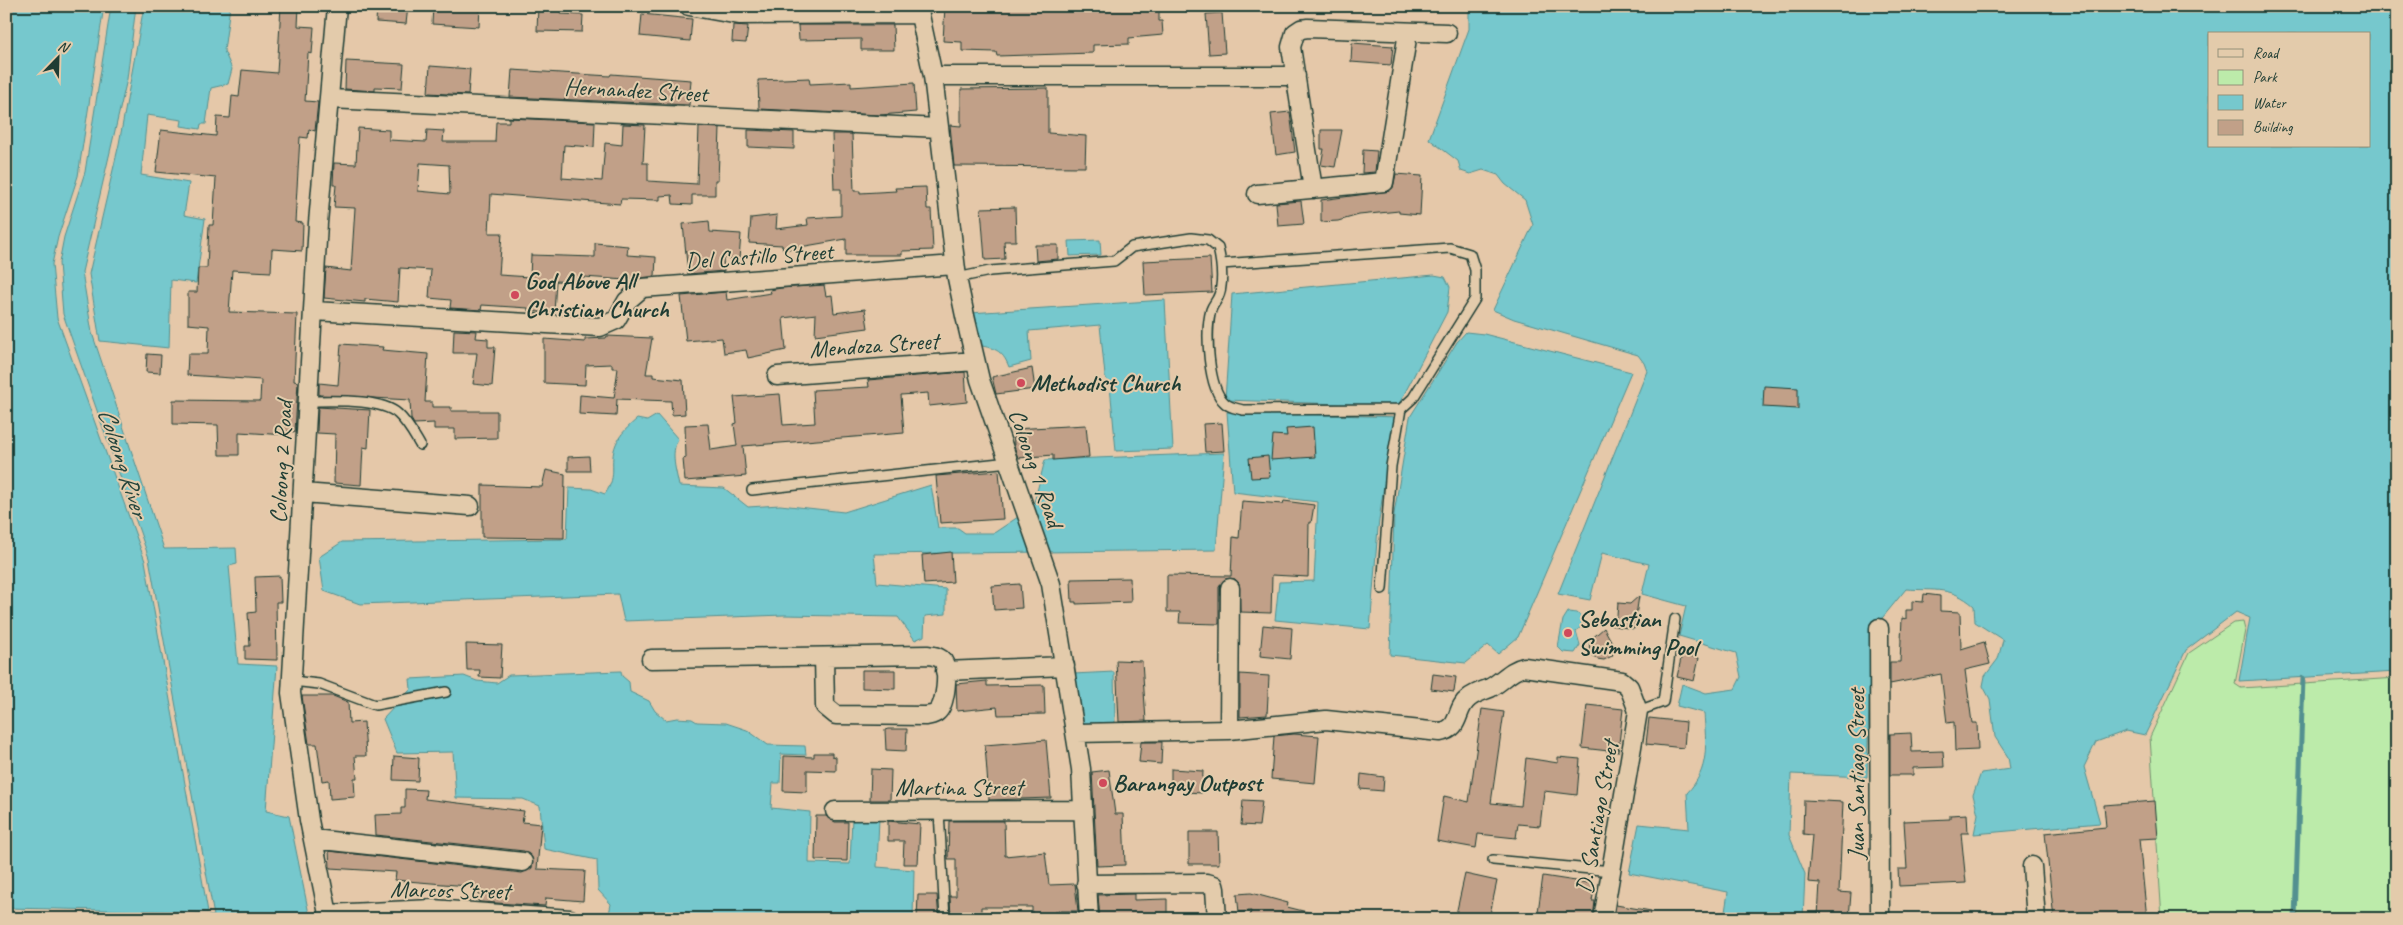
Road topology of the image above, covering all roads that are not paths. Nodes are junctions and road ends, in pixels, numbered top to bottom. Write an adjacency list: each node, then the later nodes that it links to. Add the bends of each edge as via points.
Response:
1 (337, 6): 8 (street, Coloong 2 Road)
2 (690, 6): 3 (street, via 739,15)
3 (919, 10): 6 (street, Coloong 1 Road)
4 (1408, 32): 5 (street); 7 (street, via 1301,29 1292,39); 10 (street, via 1384,182)
5 (1446, 33)
6 (933, 76): 7 (street); 9 (street, Coloong 1 Road)
7 (1296, 76): 10 (street)
8 (330, 99): 9 (street, Hernandez Street); 14 (street, Coloong 2 Road)
9 (939, 128): 13 (street, Coloong 1 Road)
10 (1313, 189): 11 (street)
11 (1256, 194)
12 (1221, 264): 13 (lane, via 1218,248 1200,238 1191,238 1132,247 1114,261); 18 (lane, via 1222,286 1219,299 1211,310 1208,354 1210,370 1223,402 1243,410); 18 (lane, via 1450,248 1470,254 1475,270 1475,299 1413,398)
13 (956, 271): 14 (street, Del Castillo Street, via 642,288 626,301 616,320 600,327); 15 (street, Coloong 1 Road)
14 (313, 310): 17 (street, Coloong 2 Road)
15 (975, 361): 16 (street, Mendoza Street); 20 (street, Coloong 1 Road)
16 (777, 376)
17 (308, 401): 19 (lane, via 387,406 405,422); 22 (street, Coloong 2 Road)
18 (1402, 409): 25 (lane, via 1391,466)
19 (420, 446)
20 (1009, 462): 21 (lane); 30 (street, Coloong 1 Road, via 1051,584)
21 (752, 490)
22 (303, 493): 23 (street); 32 (street, Coloong 2 Road)
23 (470, 506)
24 (1230, 588): 35 (street)
25 (1382, 588)
26 (1676, 619): 34 (lane, via 1663,702)
27 (1879, 628): 52 (street, Juan Santiago Street)
28 (824, 656): 29 (street); 31 (street, via 934,656 943,662); 31 (street, via 825,706 830,712 844,717 933,715 944,701)
29 (651, 659)
30 (1065, 666): 31 (street); 36 (street, Coloong 1 Road)
31 (945, 671)
32 (292, 681): 33 (lane, via 319,684 375,705); 40 (street, Coloong 2 Road, via 292,703)
33 (446, 692)
34 (1637, 717): 35 (street, via 1629,687 1622,681 1524,667 1469,697 1449,731 1326,720); 44 (street, D. Santiago Street)
35 (1229, 730): 36 (street)
36 (1076, 733): 37 (street, Coloong 1 Road)
37 (1082, 810): 39 (street, Martina Street); 45 (street, Coloong 1 Road)
38 (835, 811): 39 (street, Martina Street)
39 (939, 811): 48 (lane)
40 (312, 839): 42 (street); 46 (street, Coloong 2 Road)
41 (1493, 860): 44 (lane)
42 (523, 862)
43 (2032, 866): 53 (street)
44 (1612, 872): 51 (street, D. Santiago Street)
45 (1086, 884): 49 (street, Coloong 1 Road); 50 (street, via 1207,883 1214,885)
46 (328, 916): 47 (street, Marcos Street, via 432,909)
47 (570, 919)
48 (945, 919)
49 (1089, 919)
50 (1217, 919)
51 (1603, 919)
52 (1880, 919)
53 (2036, 919)

